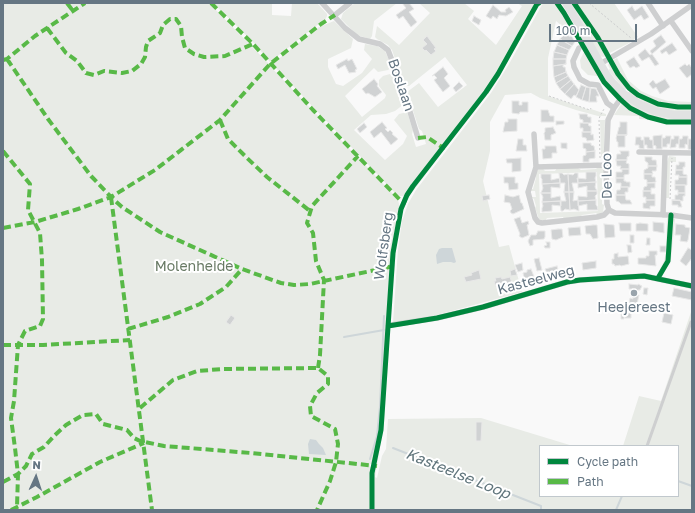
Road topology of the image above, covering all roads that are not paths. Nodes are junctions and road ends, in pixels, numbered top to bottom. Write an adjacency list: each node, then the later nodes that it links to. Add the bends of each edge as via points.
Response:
1 (322, 3): 6 (street, Boslaan)
2 (350, 3): 6 (street)
3 (566, 3): 11 (street)
4 (648, 3): 8 (street)
5 (692, 5): 7 (street)
6 (335, 15): 16 (street, Boslaan, via 345,28 359,39 380,44 388,50)
7 (671, 21): 8 (street); 10 (street)
8 (663, 26): 11 (street)
9 (579, 48): 13 (street, via 573,61 575,72 580,79 598,85 608,104)
10 (692, 51)
11 (600, 64): 12 (street)
12 (624, 94): 13 (street, De Loo); 14 (street, via 655,111)
13 (614, 108): 20 (street, De Loo, via 608,120)
14 (692, 115)
15 (534, 134): 21 (street)
16 (418, 138)
17 (639, 152): 18 (street)
18 (665, 153): 19 (street); 23 (street)
19 (692, 153)
20 (606, 165): 21 (street); 22 (street, De Loo)
21 (536, 167): 22 (street, via 528,192 538,222 597,218)
22 (609, 210): 23 (street, De Loo, via 615,213)
23 (663, 215): 24 (street, De Loo)
24 (692, 218)
25 (692, 286): 27 (street, Kasteelweg, via 644,276 580,280 437,318)
26 (692, 321): 28 (lane)
27 (391, 325)
28 (647, 445)

